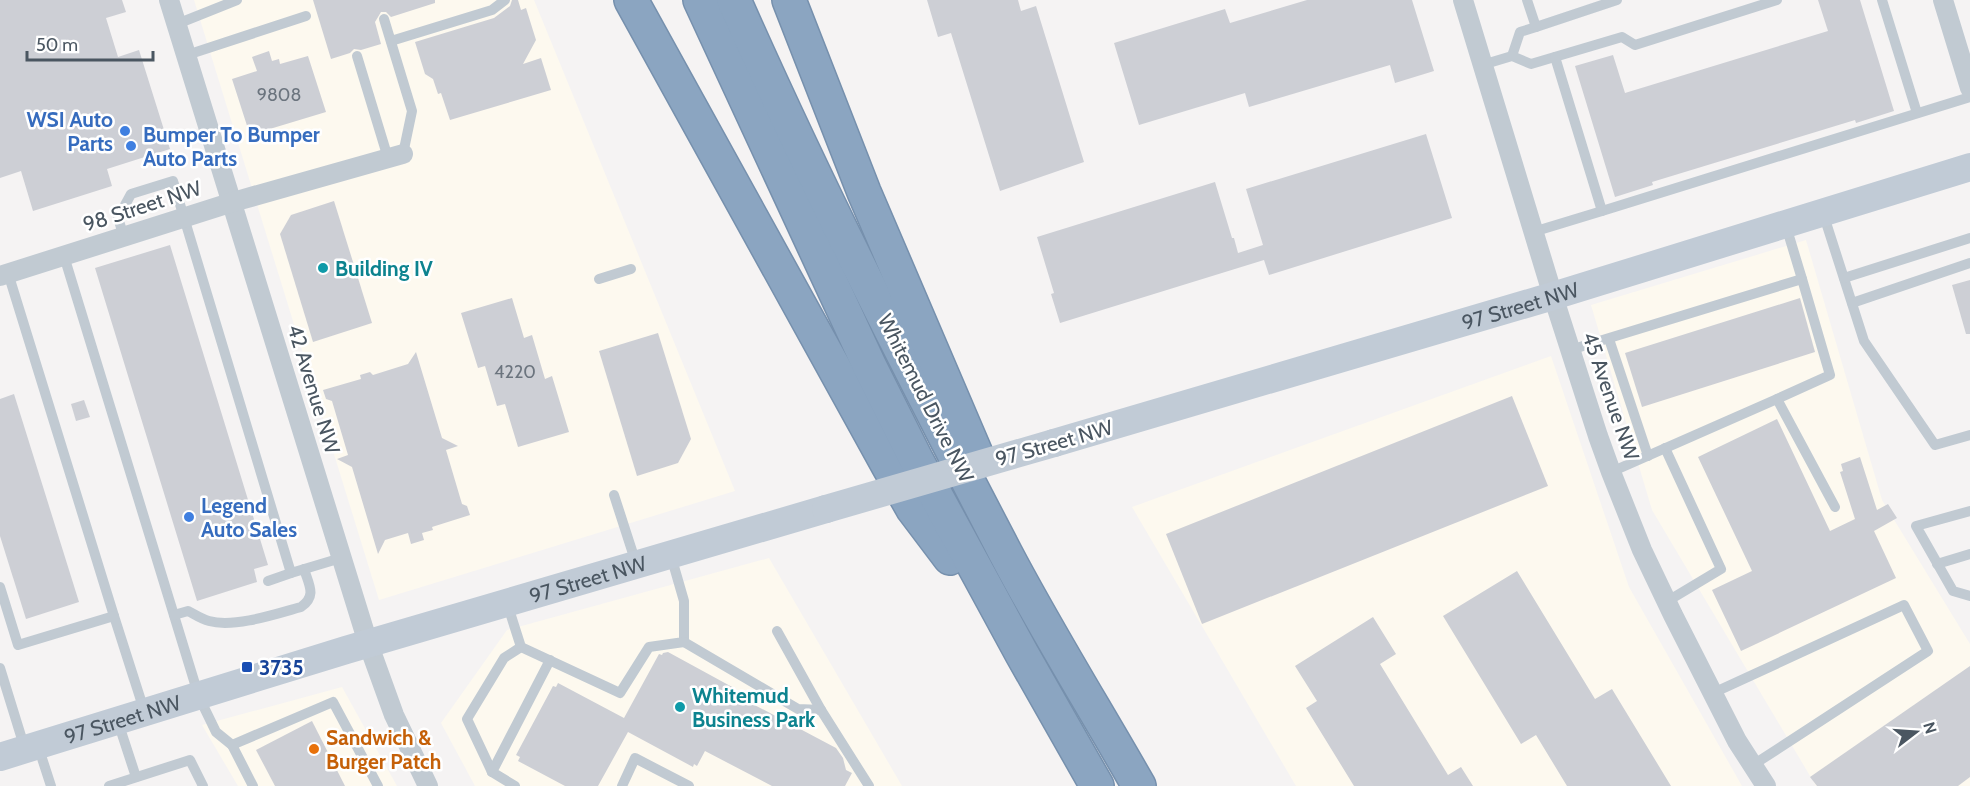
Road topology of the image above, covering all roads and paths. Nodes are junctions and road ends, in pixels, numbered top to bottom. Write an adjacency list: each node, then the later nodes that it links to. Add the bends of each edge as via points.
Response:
1 (169, 0): 16 (street, 42 Avenue NW)
2 (237, 0): 16 (lane)
3 (505, 0): 18 (lane, via 492,10)
4 (631, 0): 75 (highway, via 908,500)
5 (700, 0): 75 (highway, Whitemud Drive NW, via 875,377)
6 (734, 0): 58 (highway, Whitemud Drive NW, via 896,341)
7 (789, 0): 58 (highway, via 864,192 967,428 988,483)
8 (1463, 0): 23 (street, 45 Avenue NW)
9 (1527, 0): 17 (lane)
10 (1617, 0): 17 (lane)
11 (1777, 0): 22 (lane, via 1635,45 1622,37)
12 (1882, 0): 26 (lane)
13 (1943, 0): 24 (street)
14 (306, 16): 19 (lane)
15 (384, 19): 18 (lane)
16 (177, 24): 19 (street, 42 Avenue NW)
17 (1536, 27): 21 (lane, via 1520,32)
18 (391, 40): 27 (lane, via 412,111)
19 (187, 55): 29 (street, 42 Avenue NW)
20 (357, 56): 27 (lane)
21 (1512, 56): 22 (lane, via 1531,64); 23 (lane)
22 (1556, 57): 30 (lane)
23 (1482, 65): 34 (street, 45 Avenue NW)
24 (1970, 88)
25 (1970, 97): 26 (lane)
26 (1917, 114): 30 (lane)
27 (395, 156): 29 (street, 98 Street NW)
28 (1970, 167): 31 (street, 97 Street NW)
29 (233, 202): 32 (street, 98 Street NW); 59 (street, 42 Avenue NW)
30 (1602, 211): 34 (lane)
31 (1822, 212): 33 (street, 97 Street NW); 41 (lane)
32 (184, 218): 35 (street, 98 Street NW); 35 (lane, via 173,181 131,194 118,218); 63 (lane)
33 (1785, 223): 43 (lane); 44 (street, 97 Street NW)
34 (1533, 232): 44 (street, 45 Avenue NW)
35 (124, 237): 37 (street, 98 Street NW)
36 (1970, 238): 41 (lane)
37 (64, 256): 40 (street, 98 Street NW); 69 (lane)
38 (1970, 262): 45 (lane)
39 (631, 269): 42 (lane)
40 (4, 275): 70 (lane)
41 (1844, 278): 45 (lane)
42 (599, 279)
43 (1802, 279): 46 (lane); 48 (lane, via 1830,375)
44 (1552, 296): 47 (street, 45 Avenue NW); 57 (street, 97 Street NW, bridge)
45 (1852, 303): 49 (lane, via 1864,341 1935,445)
46 (1609, 339): 47 (lane); 51 (lane)
47 (1570, 350): 52 (street, 45 Avenue NW)
48 (1777, 399): 50 (lane); 54 (lane)
49 (1970, 435)
50 (1665, 448): 51 (lane); 67 (lane, via 1721,569)
51 (1648, 456): 52 (lane)
52 (1611, 472): 67 (street, 45 Avenue NW)
53 (614, 495): 61 (lane)
54 (1835, 507)
55 (1970, 511): 60 (lane, via 1916,526)
56 (1970, 554): 60 (lane)
57 (671, 555): 61 (street, 97 Street NW); 72 (lane, via 684,601)
58 (1007, 555): 98 (highway, Whitemud Drive NW)
59 (341, 558): 62 (lane); 73 (street, 42 Avenue NW)
60 (1938, 564): 66 (lane, via 1953,591)
61 (636, 565): 68 (street, 97 Street NW)
62 (304, 569): 63 (lane); 69 (lane, via 312,592 309,602 301,607 239,622 208,621 188,611)
63 (291, 573): 64 (lane)
64 (268, 581)
65 (0, 587): 70 (lane, via 18,645)
66 (1970, 596)
67 (1666, 602): 78 (street, 45 Avenue NW)
68 (507, 603): 73 (street, 97 Street NW); 74 (lane)
69 (174, 615): 79 (lane)
70 (114, 616): 81 (lane)
71 (777, 631): 80 (lane)
72 (684, 642): 76 (lane, via 649,647 620,693); 80 (lane, via 798,709)
73 (368, 643): 79 (street, 97 Street NW); 92 (street, 42 Avenue NW, via 394,715)
74 (521, 647): 76 (lane); 85 (lane, via 504,658 467,719)
75 (1022, 654): 97 (highway, Whitemud Drive NW)
76 (550, 660): 85 (lane)
77 (0, 668): 83 (lane)
78 (1713, 693): 84 (street, 45 Avenue NW); 84 (lane, via 1904,605 1928,651)
79 (199, 696): 81 (street, 97 Street NW); 82 (lane, via 216,732)
80 (821, 710): 96 (lane)
81 (131, 717): 83 (street, 97 Street NW); 86 (lane)
82 (232, 745): 90 (lane); 91 (lane, via 333,702)
83 (21, 751): 87 (lane)
84 (1753, 765): 99 (street, 45 Avenue NW)
85 (492, 772): 93 (lane)
86 (136, 777): 88 (lane); 89 (lane, via 190,760)
87 (51, 786)
88 (109, 786)
89 (203, 786)
90 (253, 786)
91 (378, 786)
92 (428, 786)
93 (515, 786)
94 (622, 786): 95 (lane, via 635,758)
95 (689, 786)
96 (869, 786)
97 (1097, 786)
98 (1139, 786)
99 (1766, 786)

